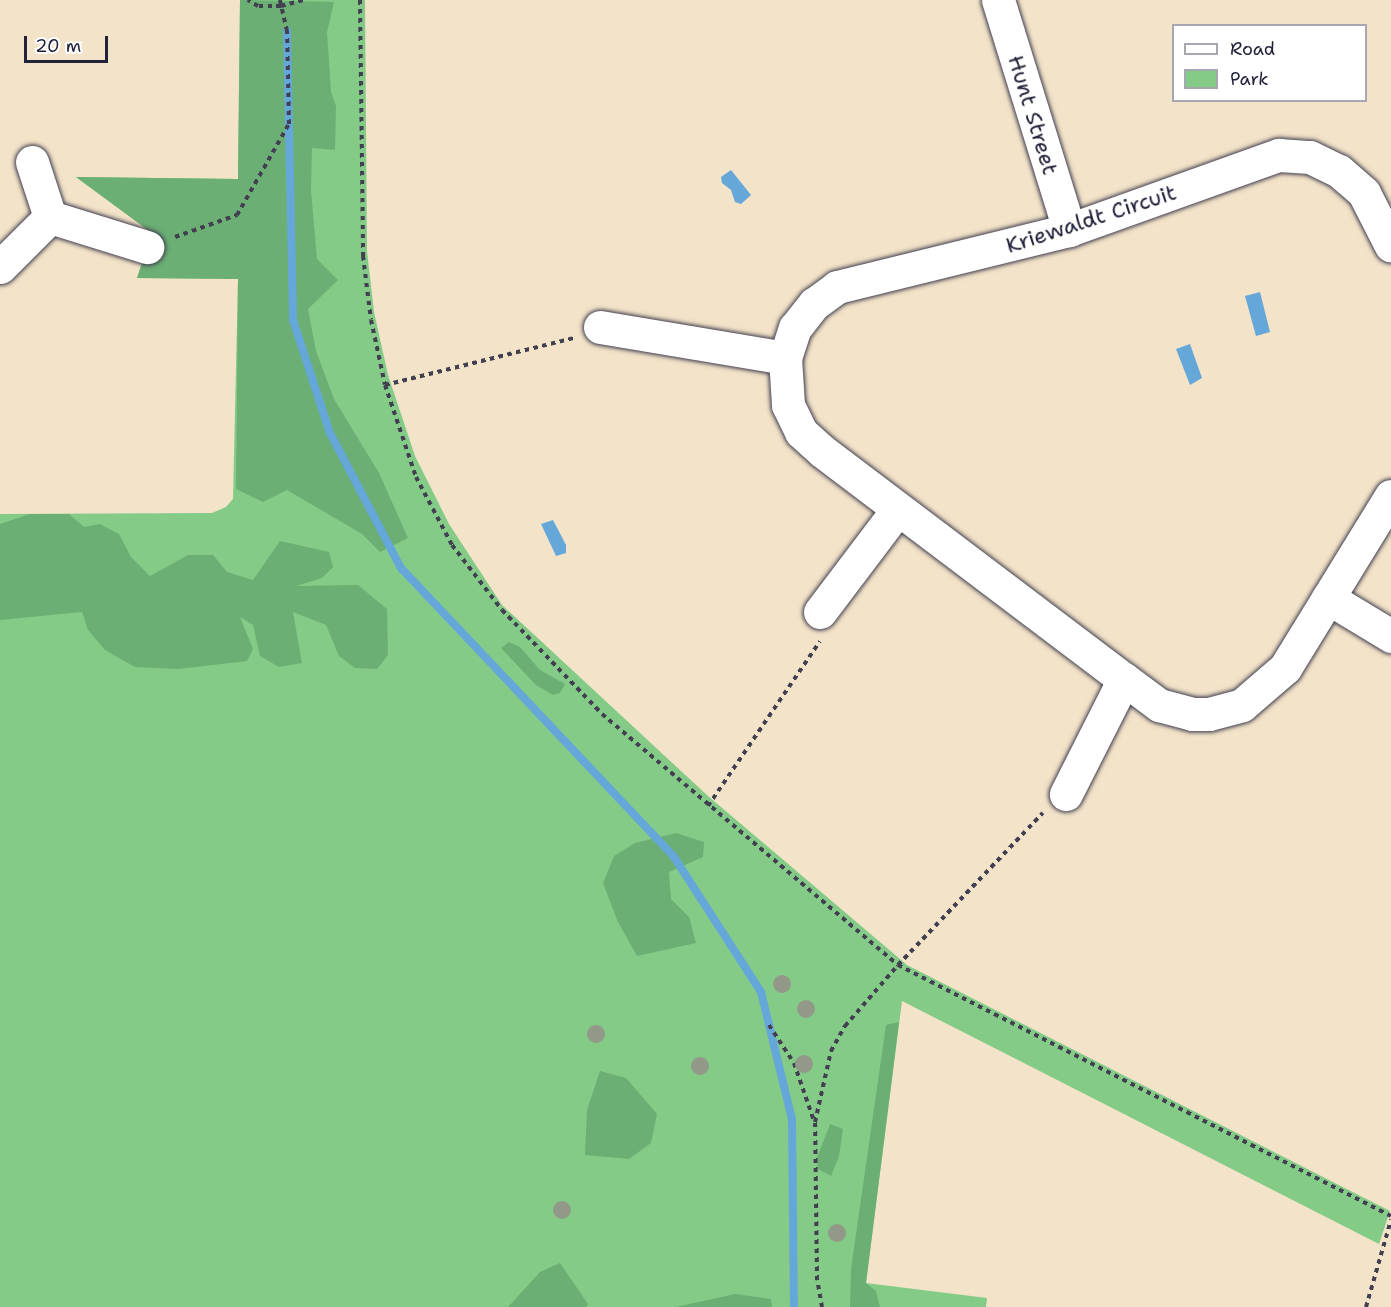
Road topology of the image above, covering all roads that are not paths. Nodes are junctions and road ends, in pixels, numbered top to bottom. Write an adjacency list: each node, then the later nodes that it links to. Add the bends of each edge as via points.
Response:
1 (998, 0): 4 (street, Hunt Street)
2 (33, 162): 3 (street)
3 (50, 217): 6 (street); 7 (street)
4 (1069, 230): 5 (street, Kriewaldt Circuit, via 1279,155 1310,157 1340,171 1364,193); 9 (street, Kriewaldt Circuit, via 837,287 807,312 795,328)
5 (1391, 246)
6 (147, 247)
7 (0, 267)
8 (600, 327): 9 (street)
9 (785, 358): 11 (street, Kriewaldt Circuit, via 788,405 801,432)
10 (1391, 496): 12 (street, Kriewaldt Circuit)
11 (898, 509): 13 (street); 15 (street, Kriewaldt Circuit)
12 (1328, 598): 14 (street); 15 (street, Kriewaldt Circuit, via 1285,668 1242,705 1209,714 1192,714 1159,705)
13 (820, 612)
14 (1391, 636)
15 (1124, 679): 16 (street)
16 (1066, 794)

